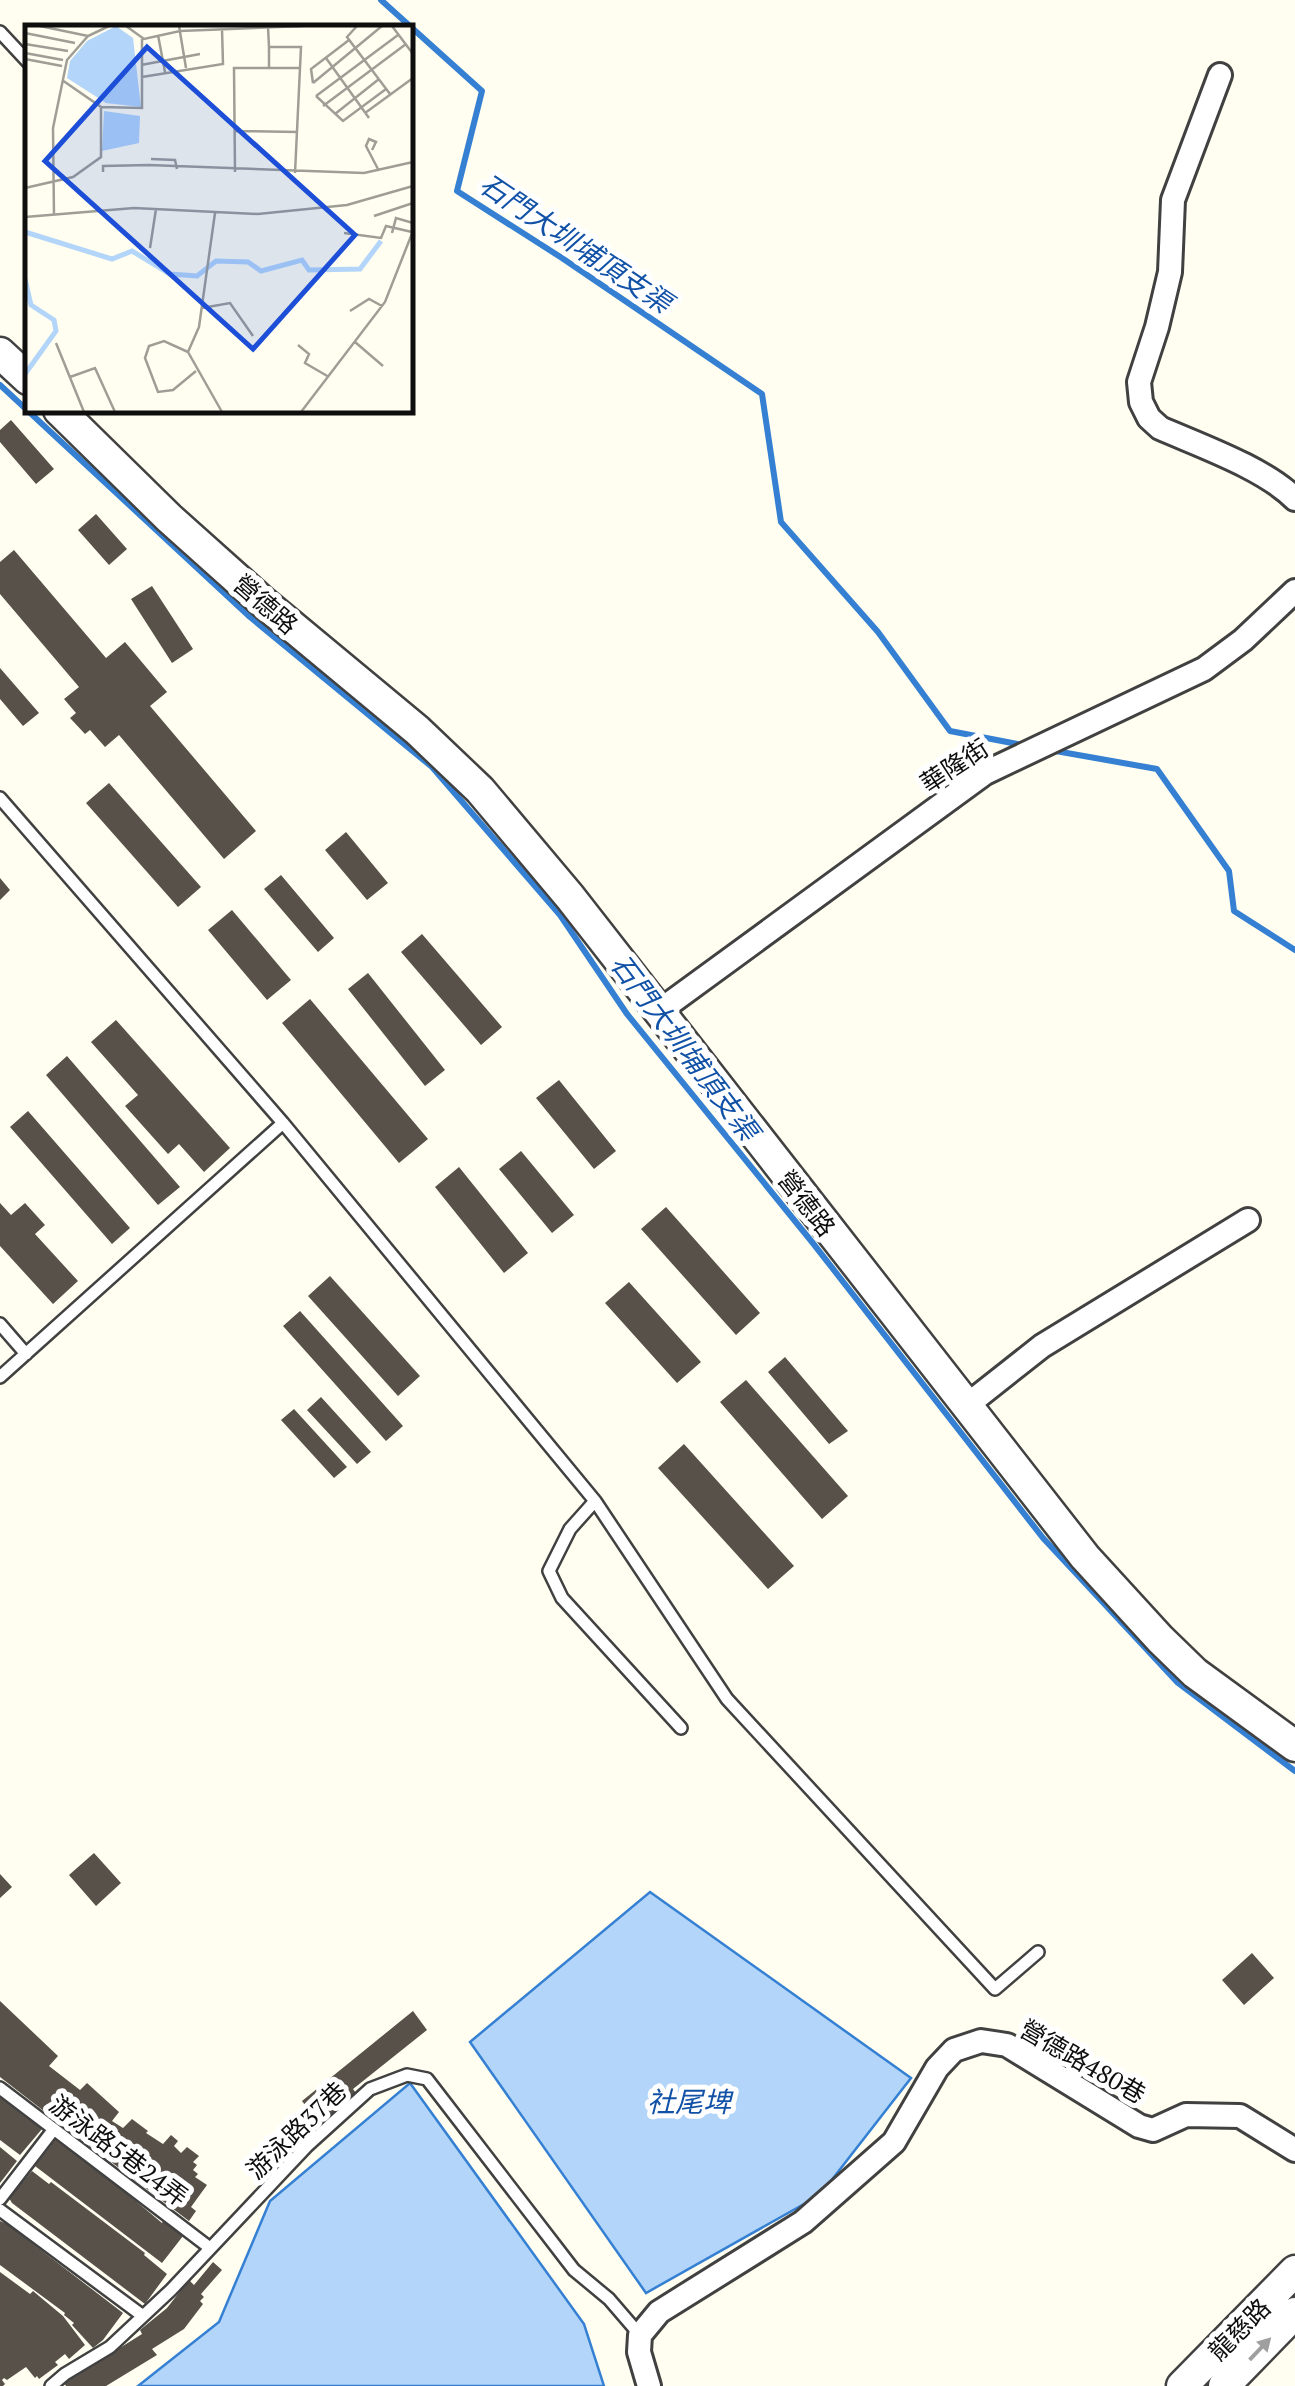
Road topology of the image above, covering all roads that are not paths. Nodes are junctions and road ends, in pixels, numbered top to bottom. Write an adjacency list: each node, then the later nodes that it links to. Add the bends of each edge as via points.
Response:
1 (0, 32): 2 (lane)
2 (25, 59)
3 (1220, 75): 7 (street, via 1173,200 1170,272 1139,382 1141,402 1160,428 1241,464)
4 (0, 353): 5 (street)
5 (25, 376)
6 (61, 412): 10 (street, 營德路, via 169,518 480,790)
7 (1295, 499)
8 (1295, 592): 10 (street, 華隆街, via 1204,668 984,773)
9 (0, 798): 11 (lane)
10 (658, 1012): 16 (street, 營德路)
11 (283, 1123): 14 (lane); 17 (lane)
12 (1248, 1220): 16 (street, via 1042,1346)
13 (0, 1324): 14 (lane)
14 (26, 1354): 15 (lane)
15 (0, 1378)
16 (966, 1406): 19 (street, 營德路, via 1085,1557 1160,1638)
17 (595, 1502): 18 (lane, via 570,1529 550,1571 562,1598); 20 (lane, via 727,1700 995,1989)
18 (681, 1728)
19 (1295, 1746)
20 (1038, 1952)
21 (0, 2088): 22 (lane, 游泳路5巷24弄)
22 (54, 2129): 24 (lane); 26 (lane, 游泳路5巷24弄)
23 (1295, 2150): 30 (street, 營德路480巷, via 1240,2116 1186,2114 1154,2130 1139,2126 1008,2045 981,2041 954,2050 894,2142 803,2222 659,2312)
24 (0, 2199)
25 (0, 2210): 29 (lane)
26 (210, 2248): 29 (lane, 游泳路37巷); 30 (lane, 游泳路37巷, via 370,2089 407,2074 427,2078 574,2270)
27 (1295, 2271): 33 (street, 龍慈路)
28 (1295, 2313): 34 (street, 龍慈路, one-way to 28)
29 (143, 2316): 31 (lane, 游泳路37巷, via 110,2348)
30 (640, 2335): 32 (street)
31 (50, 2386)
32 (649, 2386)
33 (1182, 2386)
34 (1224, 2386)

